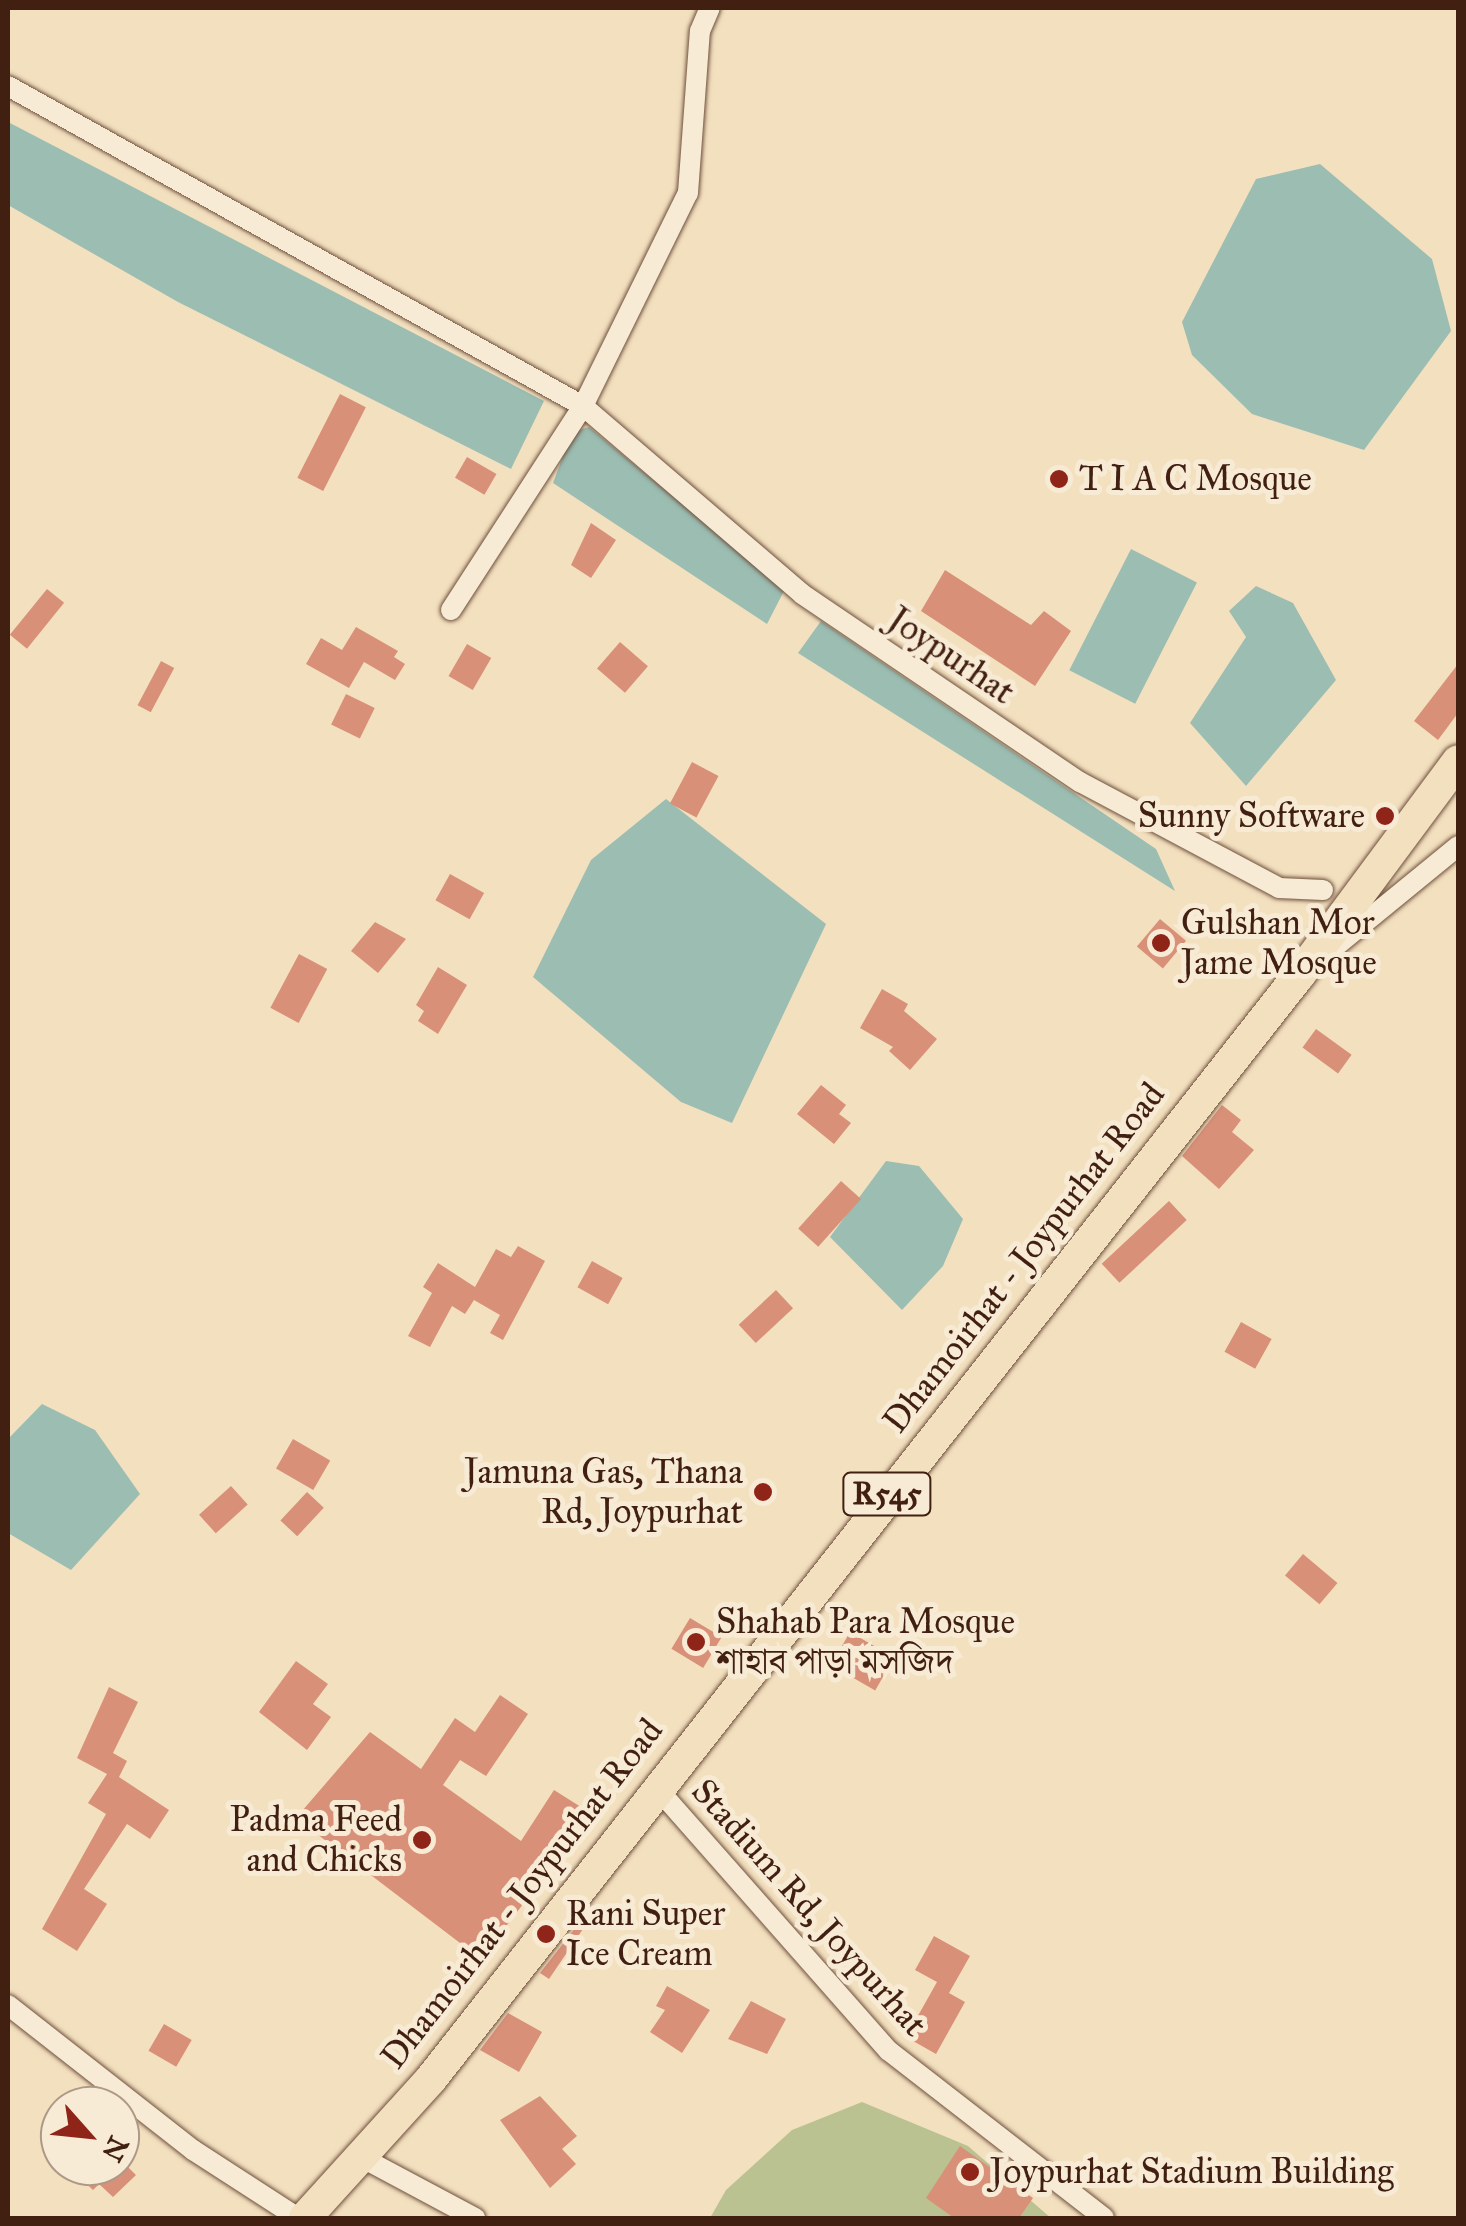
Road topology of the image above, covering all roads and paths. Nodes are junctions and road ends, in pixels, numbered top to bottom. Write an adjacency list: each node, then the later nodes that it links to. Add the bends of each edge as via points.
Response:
1 (710, 8): 3 (street, via 700,31 688,193)
2 (8, 86): 3 (street, Joypurhat)
3 (584, 406): 4 (street); 7 (street, Joypurhat, via 802,594 1080,782 1278,888)
4 (451, 610)
5 (1458, 761): 8 (main road, Dhamoirhat - Joypurhat Road / R545)
6 (1458, 846): 8 (street)
7 (1323, 890)
8 (1300, 974): 9 (main road, Dhamoirhat - Joypurhat Road / R545)
9 (656, 1788): 11 (main road, Dhamoirhat - Joypurhat Road / R545, via 431,2079); 14 (street, Stadium Rd, Joypurhat, via 889,2051)
10 (8, 2005): 12 (street, via 193,2150)
11 (357, 2155): 12 (main road, Dhamoirhat - Joypurhat Road / R545); 13 (street)
12 (302, 2218)
13 (475, 2218)
14 (1104, 2218)

